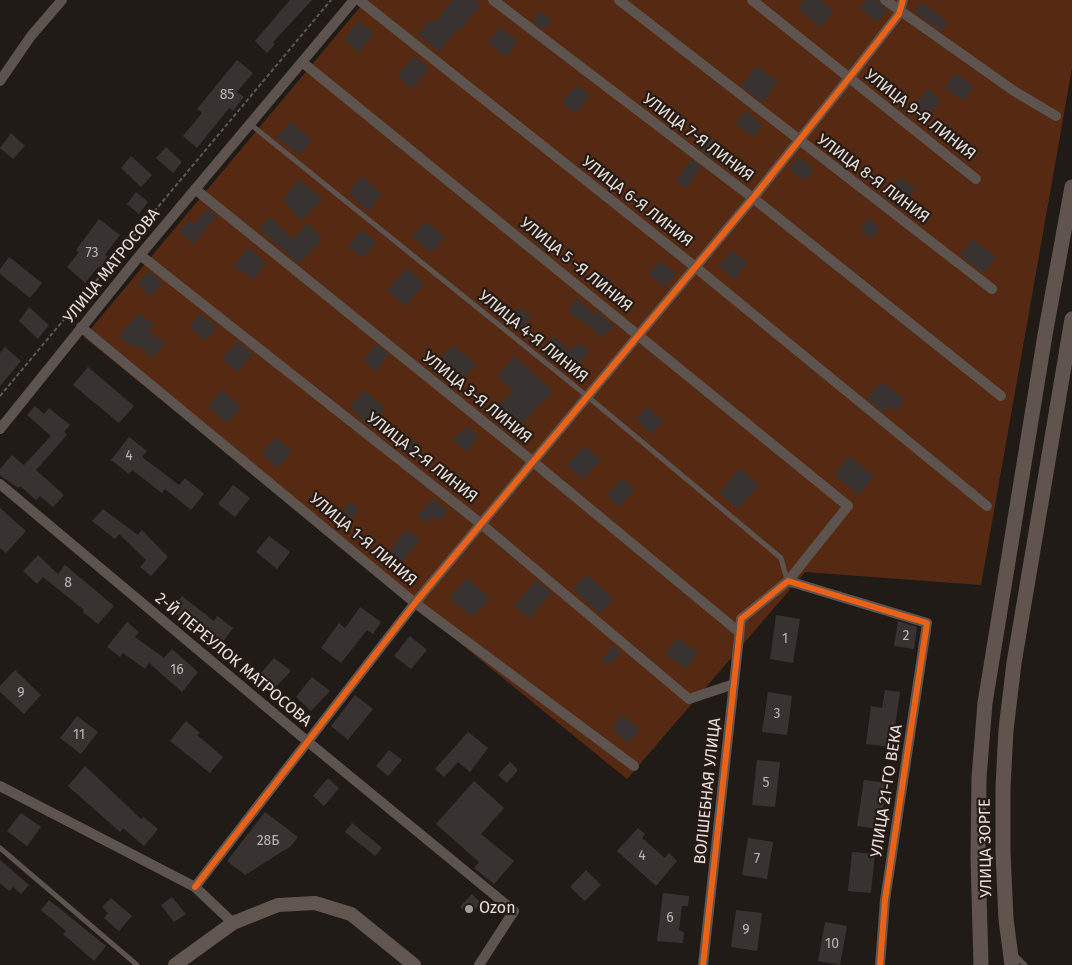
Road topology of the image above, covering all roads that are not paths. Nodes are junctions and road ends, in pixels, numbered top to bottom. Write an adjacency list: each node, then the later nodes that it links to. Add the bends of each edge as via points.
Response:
1 (62, 0): 12 (street, via 31,36)
2 (354, 0): 10 (street, УЛИЦА МАТРОСОВА)
3 (359, 0): 21 (street, УЛИЦА 6-Я ЛИНИЯ)
4 (493, 0): 19 (street, УЛИЦА 7-Я ЛИНИЯ)
5 (619, 0): 15 (street, УЛИЦА 8-Я ЛИНИЯ)
6 (752, 0): 11 (street, УЛИЦА 9-Я ЛИНИЯ)
7 (886, 0): 9 (street)
8 (903, 0): 9 (street)
9 (900, 11): 11 (street); 13 (street, via 1014,91)
10 (302, 62): 14 (street, УЛИЦА МАТРОСОВА); 25 (street, УЛИЦА 5 -Я ЛИНИЯ)
11 (849, 78): 15 (street); 16 (street, УЛИЦА 9-Я ЛИНИЯ)
12 (0, 81)
13 (1056, 116)
14 (249, 123): 18 (street, УЛИЦА МАТРОСОВА); 26 (lane, УЛИЦА 4-Я ЛИНИЯ)
15 (798, 140): 19 (street); 22 (street, УЛИЦА 8-Я ЛИНИЯ)
16 (976, 179)
17 (1072, 187): 50 (main road, УЛИЦА ЗОРГЕ, via 985,703 979,778)
18 (195, 189): 20 (street, УЛИЦА МАТРОСОВА); 29 (street, УЛИЦА 3-Я ЛИНИЯ)
19 (753, 198): 21 (street); 27 (street, УЛИЦА 7-Я ЛИНИЯ)
20 (140, 255): 24 (street, УЛИЦА МАТРОСОВА); 32 (street, УЛИЦА 2-Я ЛИНИЯ)
21 (694, 266): 25 (street); 31 (street, УЛИЦА 6-Я ЛИНИЯ)
22 (992, 289)
23 (1072, 319): 43 (main road, УЛИЦА ЗОРГЕ, via 1006,730 1003,852)
24 (81, 327): 28 (street, УЛИЦА МАТРОСОВА); 34 (street, УЛИЦА 1-Я ЛИНИЯ)
25 (638, 334): 26 (street); 33 (street, УЛИЦА 5 -Я ЛИНИЯ, via 848,506)
26 (587, 396): 29 (street); 33 (lane, УЛИЦА 4-Я ЛИНИЯ, via 781,558)
27 (1000, 396)
28 (0, 429)
29 (532, 461): 32 (street); 35 (street, УЛИЦА 3-Я ЛИНИЯ)
30 (0, 484): 37 (street, 2-Й ПЕРЕУЛОК МАТРОСОВА)
31 (987, 506)
32 (480, 523): 34 (street); 36 (street, УЛИЦА 2-Я ЛИНИЯ, via 688,699)
33 (788, 581): 35 (street, ВОЛШЕБНАЯ УЛИЦА, via 740,619); 49 (street, УЛИЦА 21-ГО ВЕКА, via 927,623 885,900)
34 (415, 603): 37 (street); 38 (street, УЛИЦА 1-Я ЛИНИЯ)
35 (739, 632): 36 (street, ВОЛШЕБНАЯ УЛИЦА)
36 (734, 684): 48 (street, ВОЛШЕБНАЯ УЛИЦА)
37 (307, 741): 41 (street); 47 (street, 2-Й ПЕРЕУЛОК МАТРОСОВА, via 514,911)
38 (634, 766)
39 (0, 786): 41 (street)
40 (0, 848): 44 (lane)
41 (196, 888): 42 (street)
42 (233, 923): 45 (main road); 46 (main road, via 278,905 315,903 351,914)
43 (1009, 949): 51 (main road, УЛИЦА ЗОРГЕ); 52 (lane)
44 (137, 965)
45 (175, 965)
46 (414, 965)
47 (479, 965)
48 (703, 965)
49 (880, 965)
50 (981, 965)
51 (1012, 965)
52 (1025, 965)

